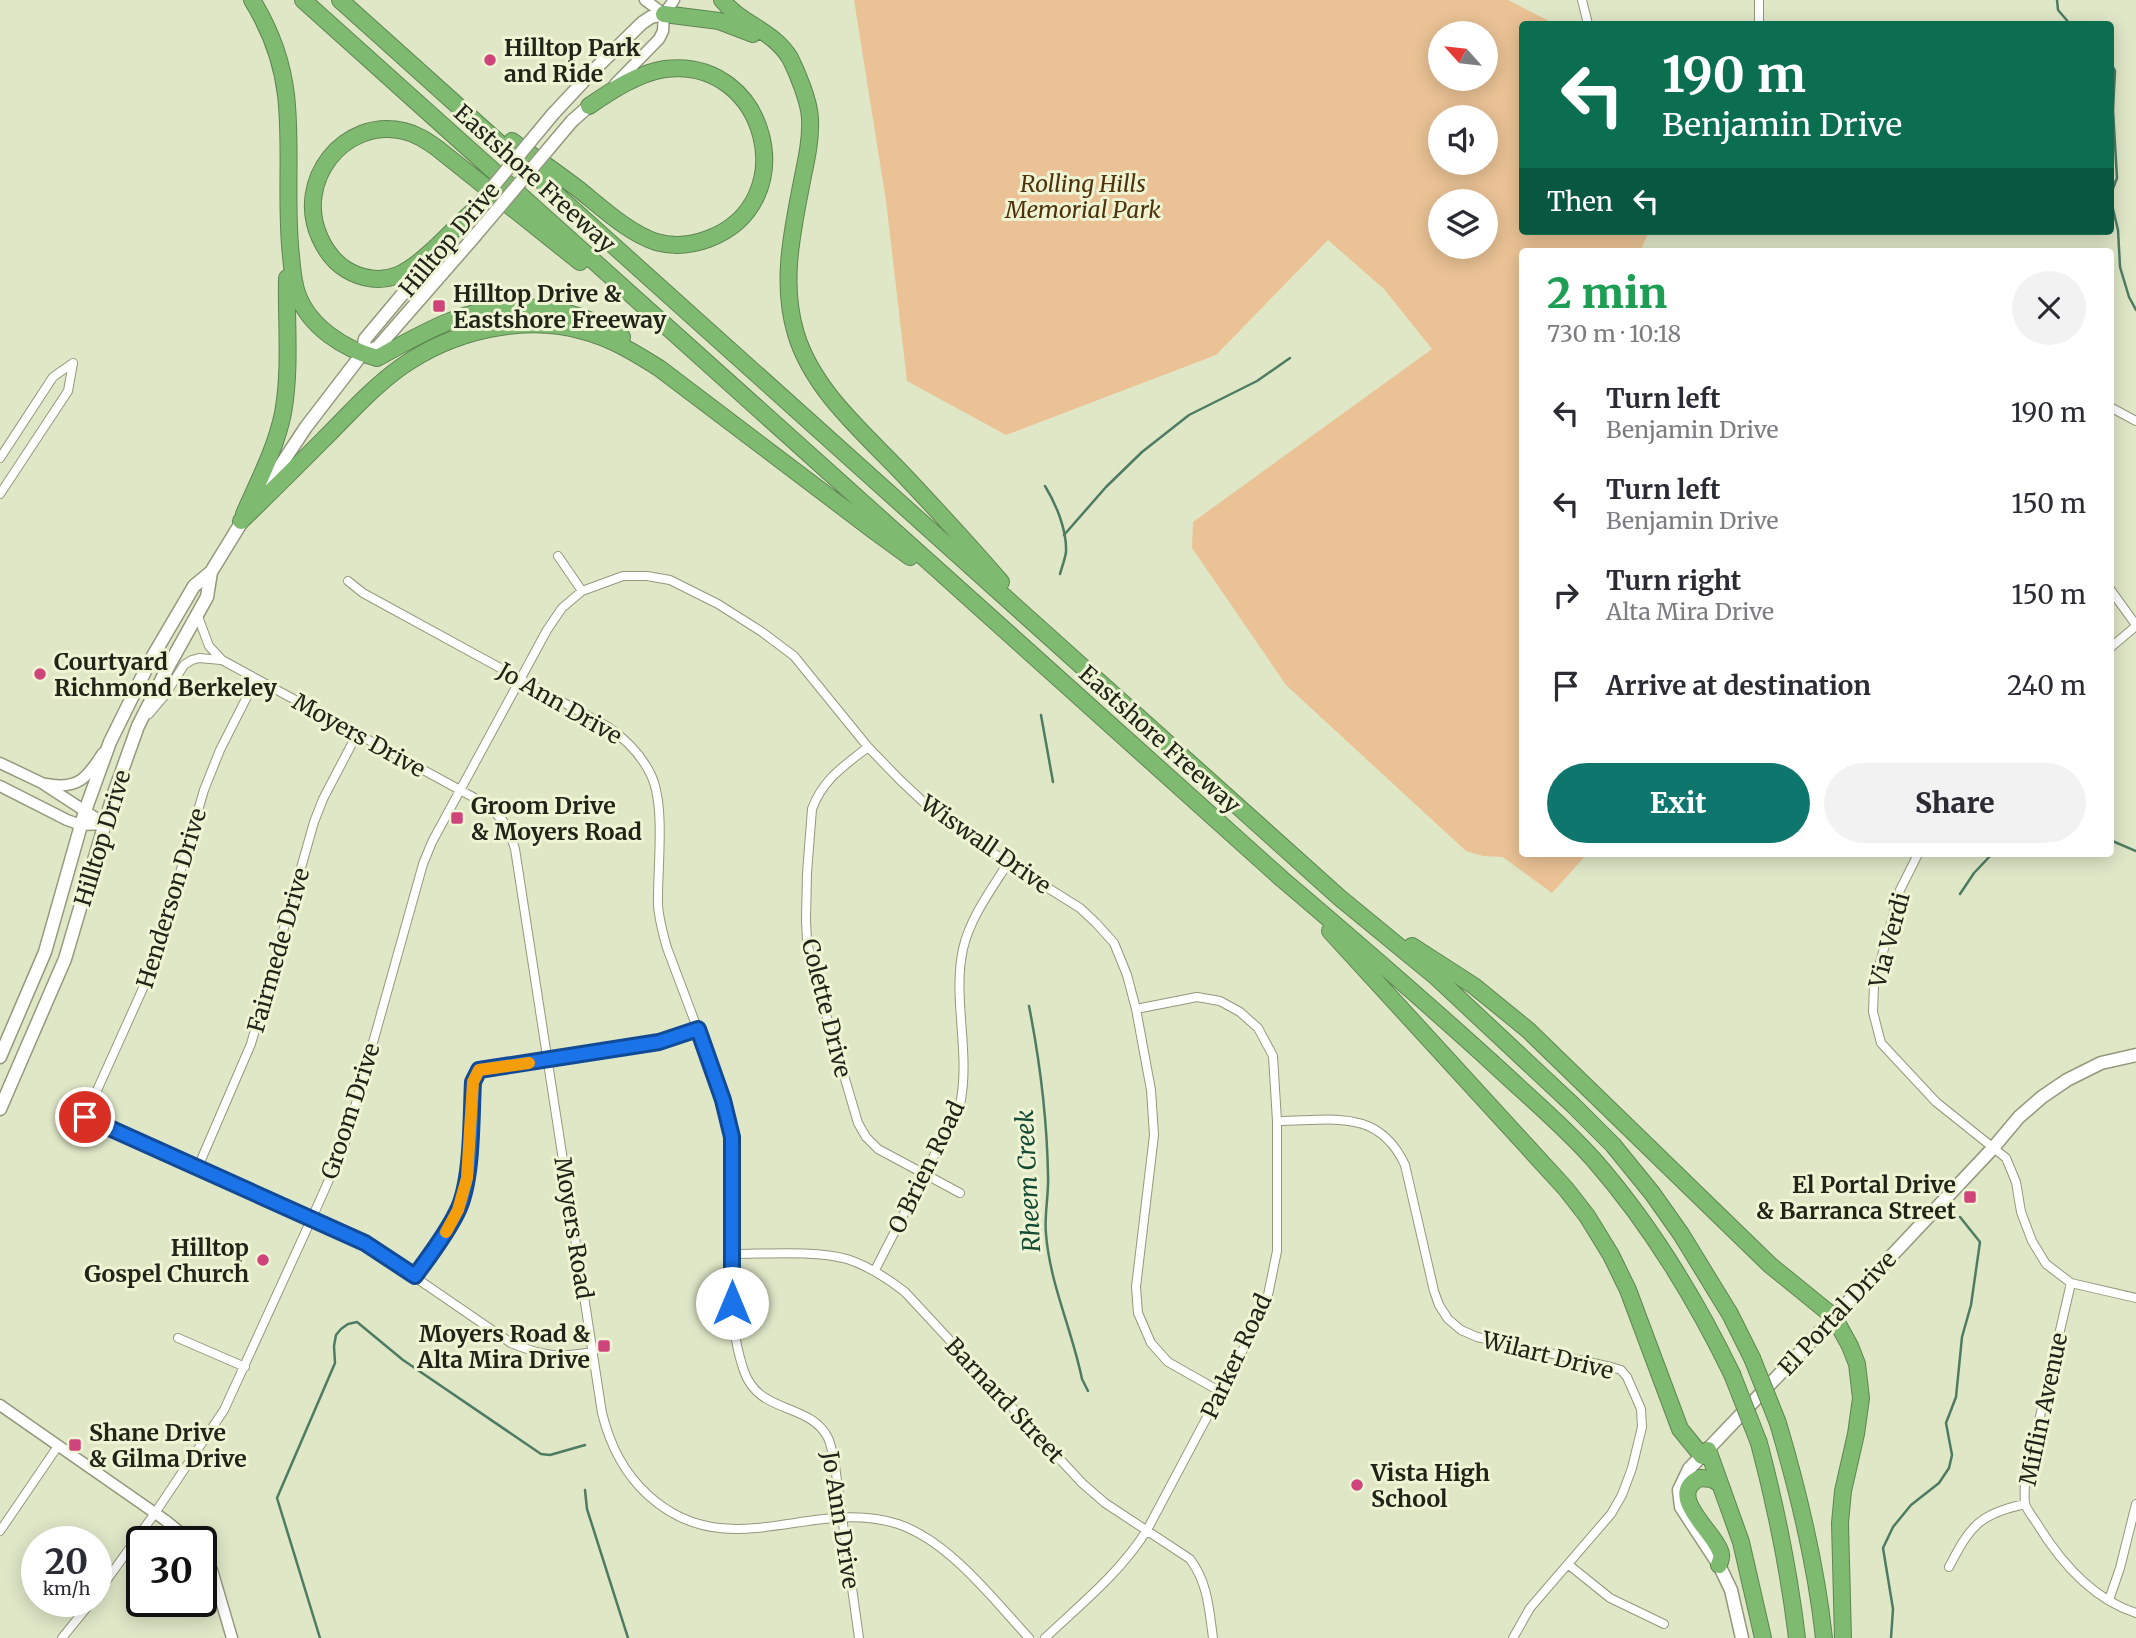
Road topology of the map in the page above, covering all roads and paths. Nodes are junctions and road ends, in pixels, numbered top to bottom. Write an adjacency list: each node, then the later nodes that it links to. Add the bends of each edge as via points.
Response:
1 (252, 0): 16 (highway, via 273,41 284,83)
2 (303, 0): 17 (highway, Eastshore Freeway)
3 (340, 0): 13 (highway, Eastshore Freeway)
4 (645, 0): 9 (street)
5 (674, 0): 9 (street, Hilltop Drive)
6 (722, 0): 12 (highway, via 782,47)
7 (1582, 0): 10 (street)
8 (1759, 0): 11 (street)
9 (664, 14): 12 (highway, via 706,18 745,30 777,51); 14 (street, Hilltop Drive, via 659,39); 15 (main road, Hilltop Drive, bridge, via 642,23 596,68)
10 (1587, 21)
11 (1759, 21)
12 (799, 80): 33 (highway, via 809,104 810,135 788,282 804,355 845,412)
13 (438, 87): 14 (highway, via 631,229 657,242 686,245 715,237 752,203 764,173 764,143 746,102 724,82 694,70 663,69); 33 (highway, Eastshore Freeway)
14 (589, 106): 18 (main road, Hilltop Drive, bridge, via 378,347)
15 (471, 213): 17 (highway, via 409,269 374,279 342,267 324,247 314,222 312,196 328,158 350,138 377,130 416,135); 18 (main road, Hilltop Drive, via 365,339)
16 (289, 241): 18 (highway, via 297,294 308,314 336,341); 24 (highway, via 283,414)
17 (683, 341): 28 (highway, Eastshore Freeway)
18 (362, 354): 19 (highway, via 377,358 470,314 512,307 550,308 585,317 617,333); 24 (main road, Hilltop Drive)
19 (678, 381): 24 (highway, via 613,342 582,330 513,326 456,338 418,356 383,382); 28 (highway, via 873,530)
20 (2114, 409): 21 (street)
21 (2136, 421)
22 (0, 458): 23 (street, via 53,377 73,363 68,391)
23 (0, 494)
24 (241, 521): 26 (main road, Hilltop Drive)
25 (558, 556): 29 (street)
26 (211, 572): 31 (main road, Hilltop Drive, via 207,597); 40 (main road, Hilltop Drive, via 194,586)
27 (348, 581): 37 (street, Jo Ann Drive)
28 (961, 590): 51 (highway, Eastshore Freeway)
29 (582, 591): 37 (street, Wiswall Drive, via 562,608); 41 (street, Wiswall Drive, via 623,576 647,576 670,580 718,604 794,656)
30 (2114, 595): 32 (street)
31 (197, 614): 35 (street, via 209,646); 38 (main road, Hilltop Drive)
32 (2136, 626): 34 (street)
33 (1044, 632): 52 (highway, Eastshore Freeway)
34 (2114, 645)
35 (222, 660): 36 (street, Moyers Drive); 38 (street, via 199,658 184,665)
36 (256, 679): 39 (street, Moyers Drive); 61 (street, Henderson Drive, via 204,790 153,967 85,1117)
37 (521, 679): 45 (street, Wiswall Drive); 54 (street, Jo Ann Drive, via 625,739 652,777 659,818 658,909)
38 (138, 726): 47 (main road, Hilltop Drive)
39 (357, 734): 45 (street, Moyers Drive); 61 (street, Fairmede Drive, via 314,822 251,1044)
40 (110, 742): 43 (street, via 84,779 66,786); 46 (main road, Hilltop Drive)
41 (868, 747): 50 (street, Wiswall Drive, via 934,812); 62 (street, Colette Drive, via 828,780 812,809 807,941 858,1123 878,1149)
42 (0, 763): 43 (street)
43 (42, 783): 46 (street)
44 (0, 786): 48 (street)
45 (460, 790): 57 (street, Moyers Road, via 500,815 509,827); 64 (street, Groom Drive, via 423,864 344,1146)
46 (85, 811): 47 (street); 48 (main road, Hilltop Drive)
47 (105, 824): 48 (street); 58 (main road, Hilltop Drive, via 65,959)
48 (81, 825): 56 (main road, Hilltop Drive, via 45,952)
49 (1916, 857): 60 (street, Via Verdi, via 1900,890 1874,985 1873,1012 1879,1038 1936,1102)
50 (1008, 863): 53 (street, Wiswall Drive, via 1080,908 1114,943); 62 (street, O Brien Road, via 979,910 963,950 964,1084 960,1105)
51 (1282, 879): 77 (highway, via 1587,1216 1628,1290 1680,1429); 104 (highway, Eastshore Freeway, bridge, via 1556,1121 1594,1159 1661,1248 1711,1331 1759,1443 1781,1535)
52 (1340, 898): 70 (highway, via 1474,986 1528,1030 1770,1265); 105 (highway, Eastshore Freeway, bridge, via 1435,976 1574,1106 1613,1145 1681,1234 1752,1358 1778,1423 1806,1526)
53 (1136, 1009): 59 (street, Parker Road, via 1197,998 1220,1001 1240,1012 1258,1028 1273,1056); 74 (street, Wiswall Drive, via 1154,1135 1136,1287 1138,1313 1151,1343 1168,1362)
54 (698, 1029): 57 (street, via 659,1042); 65 (street, Jo Ann Drive, via 732,1137)
55 (2136, 1055): 60 (main road, El Portal Drive, via 2101,1063 2067,1080 2019,1116)
56 (0, 1056)
57 (548, 1060): 67 (street, via 479,1070 473,1082 467,1178 461,1202); 72 (street, Moyers Road)
58 (0, 1109)
59 (1277, 1121): 74 (street, Parker Road, via 1277,1251 1268,1295); 86 (street, Wilart Drive, via 1352,1120 1390,1139 1405,1165 1434,1291 1448,1319 1461,1330 1611,1367 1627,1377 1642,1409 1632,1468 1611,1514)
60 (1993, 1148): 68 (street, Via Verdi, via 2006,1158 2032,1241 2046,1264); 70 (main road, El Portal Drive)
61 (198, 1167): 64 (street)
62 (926, 1174): 63 (street, Colette Drive); 66 (street, O Brien Road)
63 (960, 1193)
64 (311, 1219): 67 (street, via 365,1243); 73 (street, Groom Drive)
65 (732, 1254): 66 (street, Barnard Street, via 815,1255 846,1259); 82 (street, Jo Ann Drive, via 732,1303 744,1374 768,1402 804,1415 828,1438)
66 (874, 1270): 84 (street, Barnard Street, via 905,1292 1082,1483)
67 (415, 1276): 72 (street, via 511,1343 534,1353)
68 (2071, 1283): 69 (street); 79 (street, Miflin Avenue, via 2025,1480)
69 (2136, 1298)
70 (1834, 1317): 77 (main road, El Portal Drive); 106 (highway, via 1857,1364 1861,1398 1840,1523)
71 (178, 1338): 73 (street)
72 (593, 1352): 82 (street, Moyers Road, via 602,1413 614,1451 641,1489 670,1512 705,1526 744,1530)
73 (245, 1367): 81 (street, Groom Drive, via 224,1410)
74 (1221, 1391): 84 (street, Parker Road)
75 (0, 1405): 76 (street)
76 (58, 1446): 81 (street); 85 (street)
77 (1705, 1453): 78 (highway); 87 (main road, El Portal Drive, via 1689,1469 1679,1490 1681,1507)
78 (1720, 1484): 87 (highway, via 1700,1478 1688,1496 1721,1554); 103 (highway, via 1741,1542)
79 (2025, 1504): 88 (street, via 1992,1514 1975,1525); 91 (street, Miflin Avenue, via 2068,1567)
80 (2136, 1504): 91 (street)
81 (155, 1514): 83 (street); 89 (street, Groom Drive)
82 (841, 1518): 97 (street, Jo Ann Drive); 98 (street, Moyers Road, via 884,1520 930,1538)
83 (170, 1526)
84 (1147, 1530): 99 (street, Parker Road, via 1115,1573); 100 (street, Barnard Street, via 1191,1559 1200,1572)
85 (0, 1531)
86 (1569, 1565): 94 (street, via 1610,1598); 101 (street, Wilart Drive, via 1531,1608)
87 (1719, 1565): 102 (main road, El Portal Drive, via 1731,1590)
88 (1948, 1567)
89 (112, 1573)
90 (217, 1587): 96 (street)
91 (2109, 1600): 92 (street, Miflin Avenue)
92 (2136, 1613)
93 (79, 1617): 95 (street)
94 (1664, 1624)
95 (62, 1638)
96 (232, 1638)
97 (859, 1638)
98 (1031, 1638): 99 (street)
99 (1042, 1638)
100 (1213, 1638)
101 (1513, 1638)
102 (1742, 1638)
103 (1763, 1638)
104 (1797, 1638)
105 (1825, 1638)
106 (1843, 1638)

